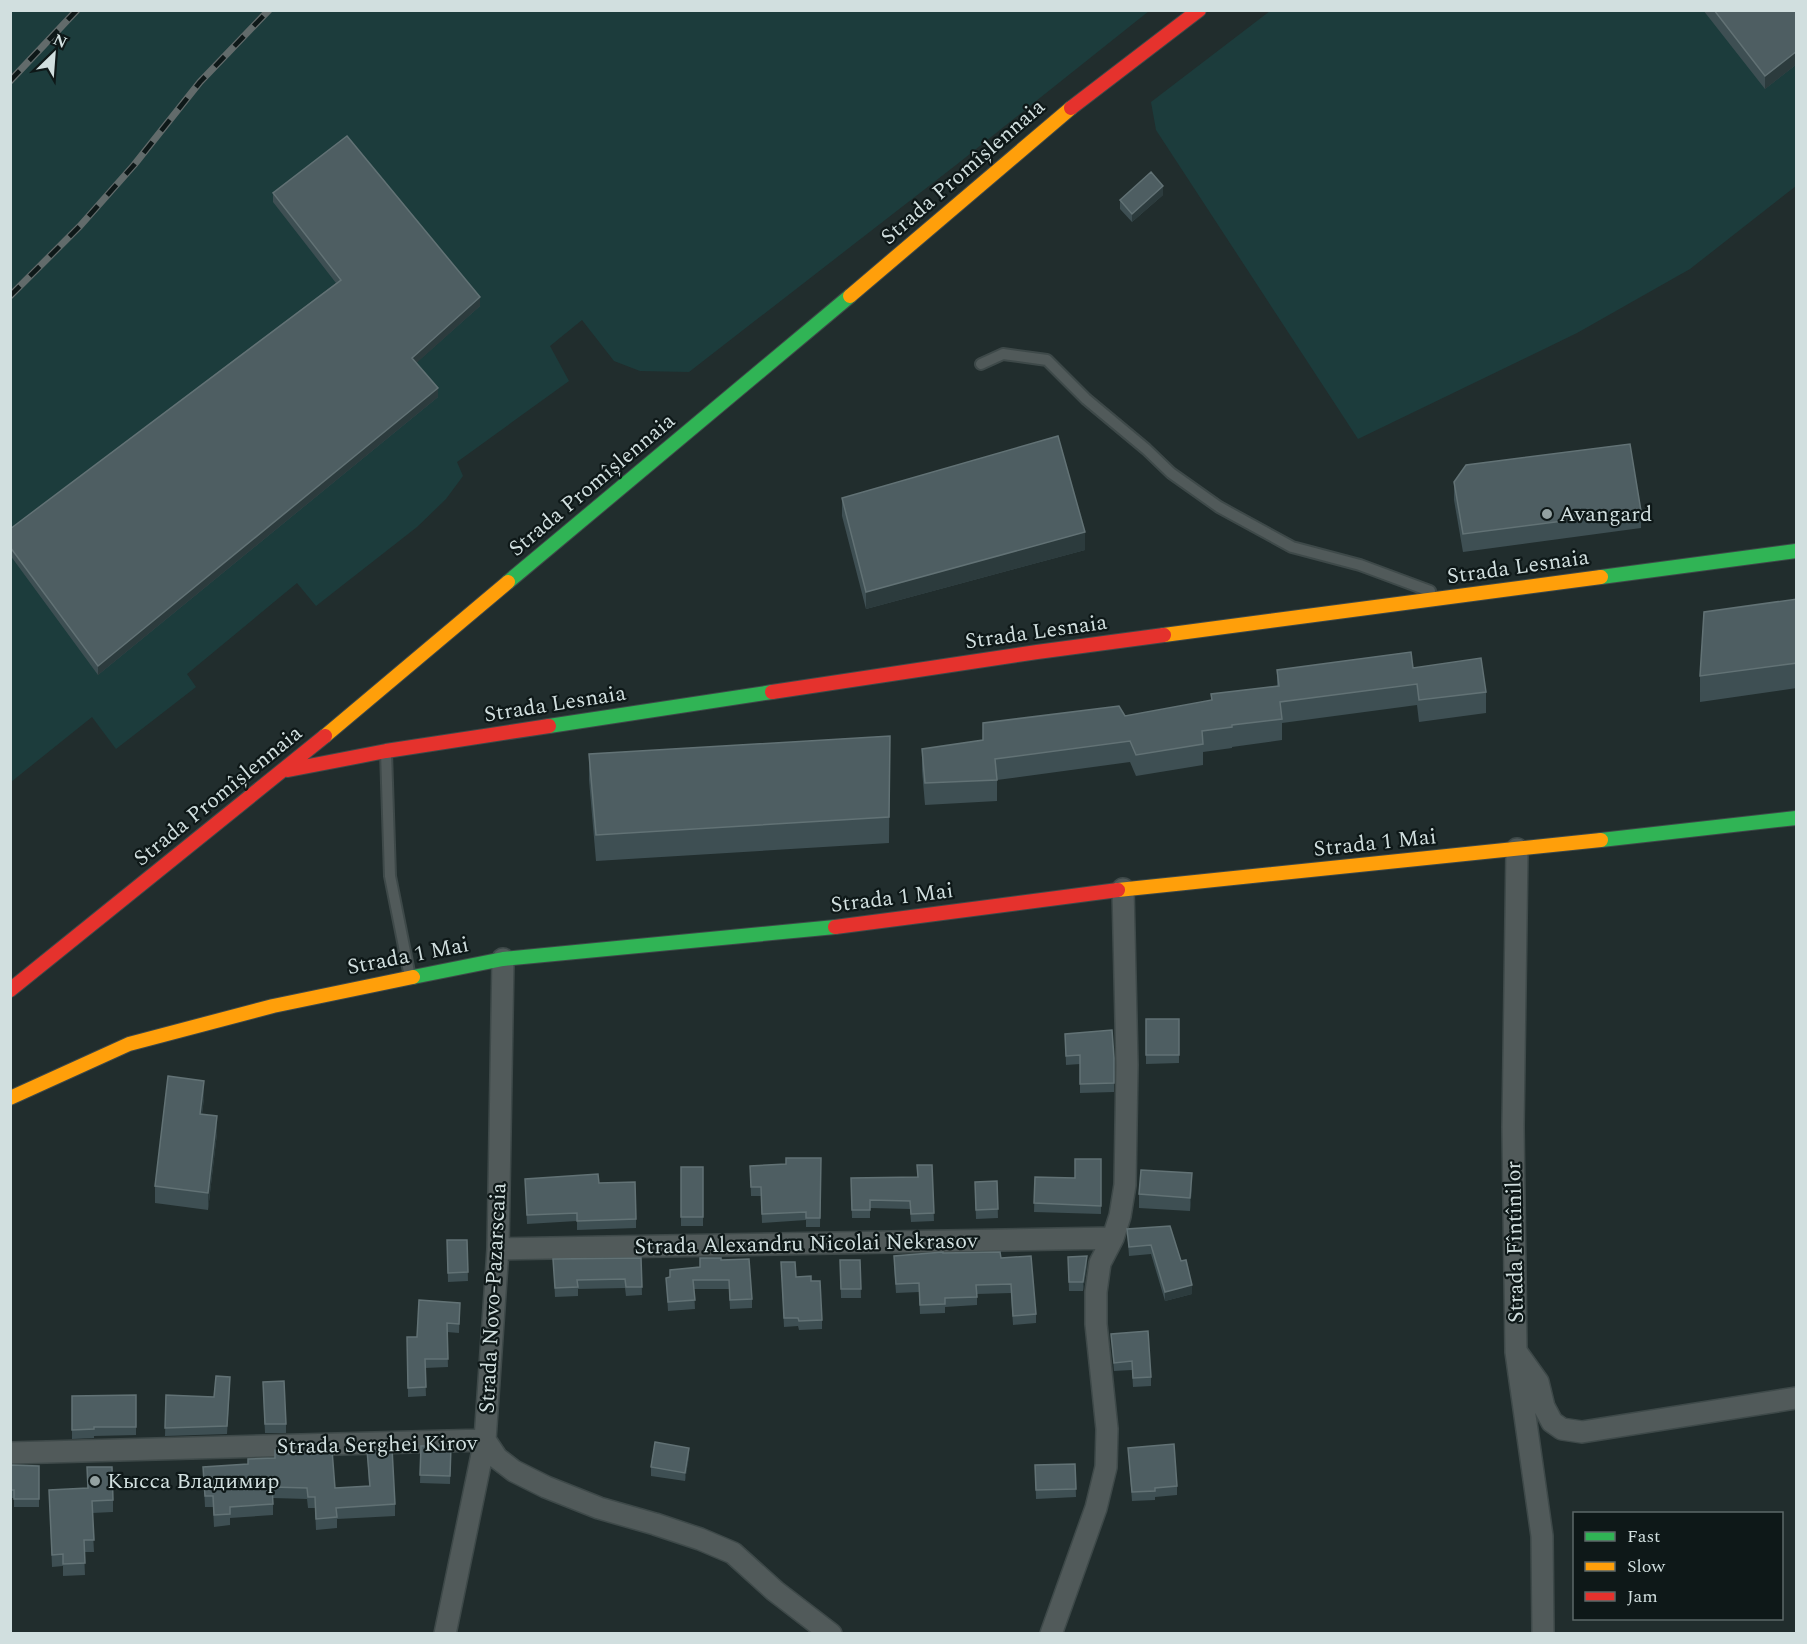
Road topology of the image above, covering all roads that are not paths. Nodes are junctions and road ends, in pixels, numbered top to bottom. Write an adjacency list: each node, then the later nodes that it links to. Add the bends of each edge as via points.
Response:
1 (1199, 10): 6 (street, Strada Promîșlennaia, via 1058,118)
2 (981, 364): 4 (lane, via 1004,354 1047,360 1171,473 1219,507 1292,547 1360,565)
3 (1797, 551): 4 (street, Strada Lesnaia)
4 (1447, 597): 5 (street, Strada Lesnaia, via 1037,652)
5 (386, 751): 6 (street, Strada Lesnaia); 11 (lane, via 390,876)
6 (284, 770): 12 (street, Strada Promîșlennaia)
7 (1797, 818): 8 (street, Strada 1 Mai)
8 (1517, 849): 9 (street, Strada 1 Mai); 16 (street, Strada Fîntînilor, via 1513,1127)
9 (1123, 889): 10 (street, Strada 1 Mai, via 819,929); 14 (street, via 1125,1185)
10 (503, 959): 11 (street, Strada 1 Mai); 15 (street, Strada Novo-Pazarscaia)
11 (410, 977): 13 (street, Strada 1 Mai, via 273,1006 129,1044)
12 (10, 990)
13 (10, 1098)
14 (1113, 1238): 15 (street, Strada Alexandru Nicolai Nekrasov); 22 (street, via 1100,1263 1096,1292 1107,1429 1106,1467 1096,1508)
15 (498, 1250): 18 (street, Strada Novo-Pazarscaia)
16 (1516, 1353): 17 (street, via 1538,1382 1552,1422 1562,1429 1582,1432); 23 (street, Strada Fîntînilor, via 1542,1536)
17 (1797, 1398)
18 (485, 1440): 19 (street, Strada Serghei Kirov); 20 (street, Strada Novo-Pazarscaia); 21 (street, Strada Serghei Kirov, via 497,1458 546,1487 733,1553 774,1591)
19 (10, 1453)
20 (445, 1634)
21 (831, 1634)
22 (1051, 1634)
23 (1543, 1634)

